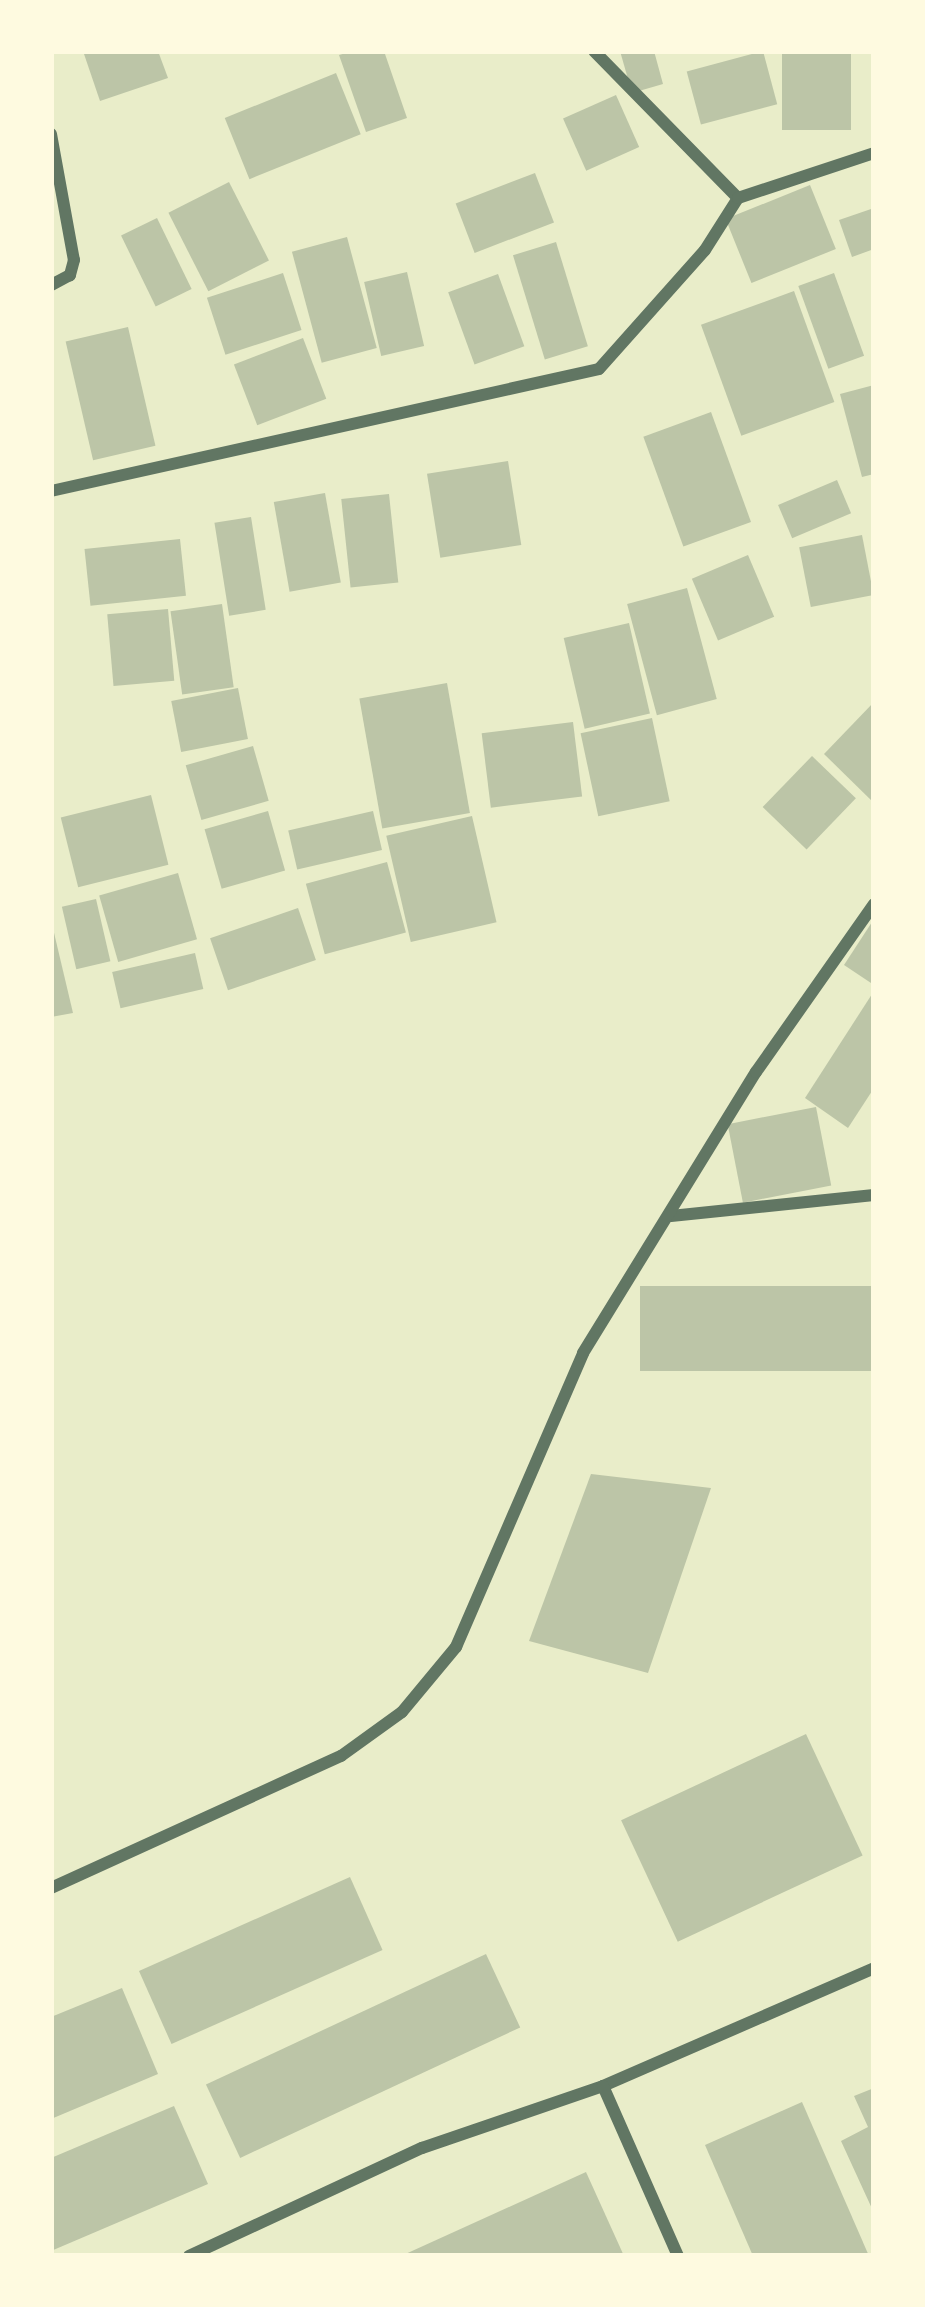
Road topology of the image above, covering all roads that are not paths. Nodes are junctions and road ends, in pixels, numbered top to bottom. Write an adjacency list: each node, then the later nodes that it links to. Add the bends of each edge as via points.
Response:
1 (594, 51): 4 (street)
2 (51, 134): 5 (street, via 74,260 70,275)
3 (874, 153): 4 (street)
4 (738, 198): 6 (street, via 690,269 599,368)
5 (51, 285)
6 (51, 491)
7 (874, 904): 9 (street, via 756,1072)
8 (874, 1195): 9 (street)
9 (671, 1216): 10 (street, via 583,1353 456,1647 402,1712 341,1756)
10 (51, 1888)
11 (874, 1968): 12 (street)
12 (604, 2086): 13 (street, via 422,2148); 14 (street)
13 (189, 2256)
14 (678, 2256)

